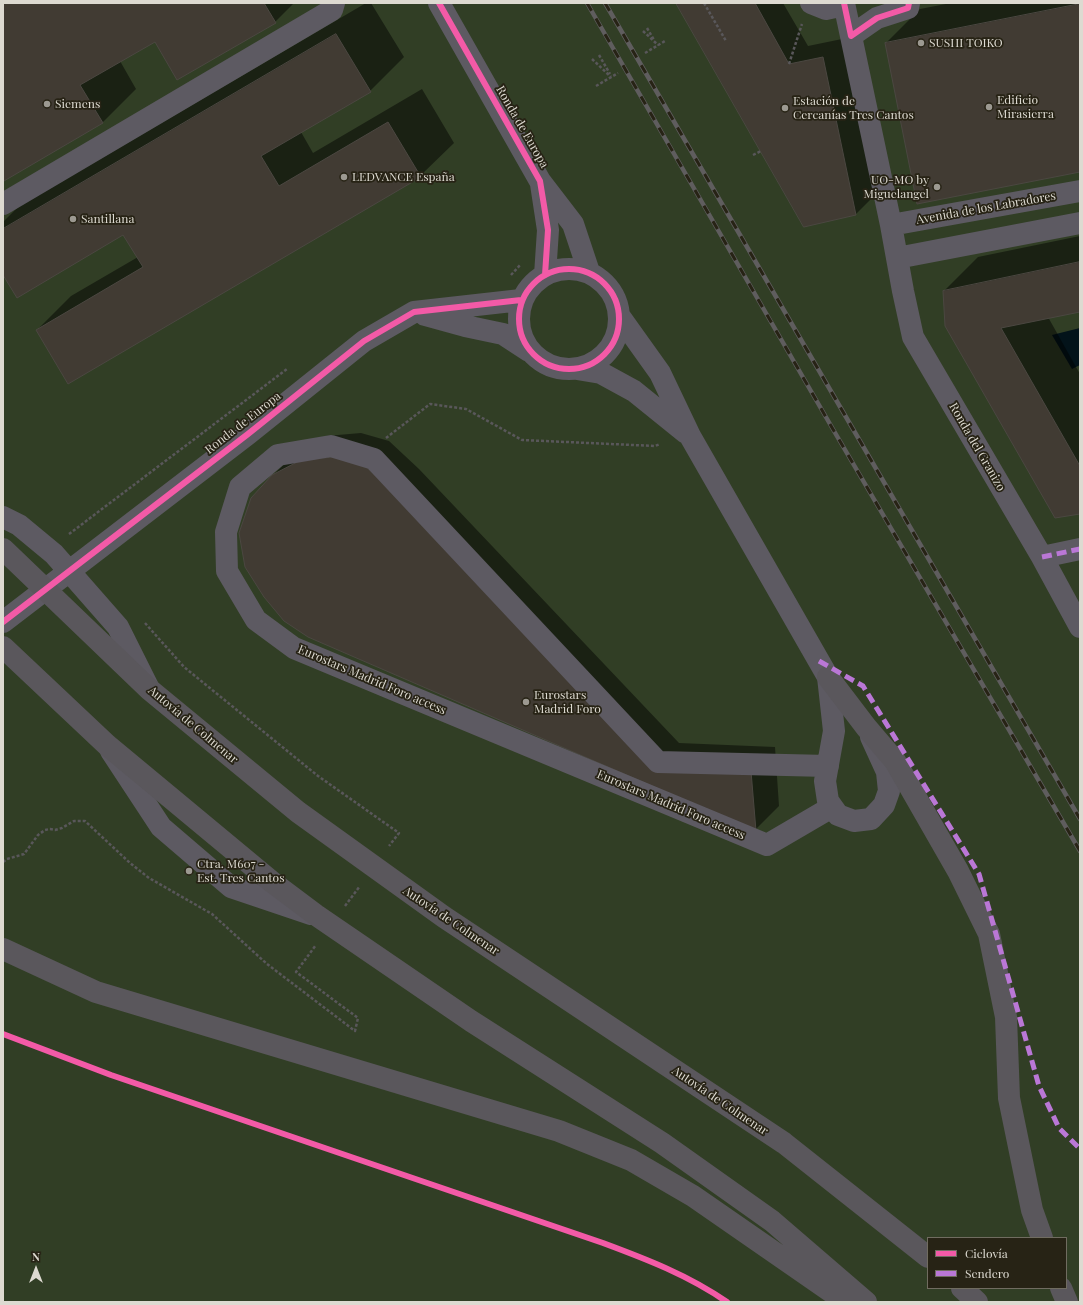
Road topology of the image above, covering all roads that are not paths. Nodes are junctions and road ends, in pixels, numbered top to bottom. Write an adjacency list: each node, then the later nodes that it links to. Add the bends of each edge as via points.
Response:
1 (334, 3): 9 (street, via 332,10)
2 (439, 3): 7 (street, Ronda de Europa)
3 (811, 3): 5 (street, via 826,9)
4 (909, 3): 6 (street, via 908,8 877,18)
5 (844, 4): 6 (street, Ronda del Granizo)
6 (851, 36): 11 (street, Ronda del Granizo)
7 (540, 181): 13 (street, Ronda de Europa, via 572,224); 14 (street, Ronda de Europa, via 548,230)
8 (1080, 191): 11 (street, Avenida de los Labradores)
9 (3, 204)
10 (1080, 223): 12 (street)
11 (891, 225): 12 (street, Ronda del Granizo)
12 (897, 258): 24 (street, Ronda del Granizo, via 913,337)
13 (589, 272): 14 (street, via 559,269); 17 (street, via 611,290)
14 (544, 274): 15 (street, via 531,286)
15 (522, 300): 16 (street, Ronda de Europa); 18 (street, via 518,314 519,327 522,340)
16 (414, 312): 18 (street, via 503,334); 25 (street, Ronda de Europa, via 364,341 248,434)
17 (620, 317): 19 (street, via 613,345 591,365); 20 (street, via 660,373)
18 (530, 351): 19 (street, via 548,365 559,369)
19 (577, 369): 20 (street, via 601,373 634,392)
20 (690, 436): 28 (street)
21 (3, 517): 29 (street, via 19,526 54,554 118,627)
22 (3, 548): 29 (highway, Autovía de Colmenar)
23 (1080, 549): 24 (street)
24 (1042, 557): 26 (street, Ronda del Granizo)
25 (3, 622)
26 (1080, 627)
27 (3, 647): 31 (highway)
28 (828, 677): 30 (highway); 32 (street, via 834,731)
29 (150, 690): 37 (highway, Autovía de Colmenar, via 298,812 444,917 784,1143)
30 (866, 727): 33 (street, via 887,772 889,791 884,805 871,818 854,821 838,815); 36 (highway, via 895,761 958,871 989,934 1006,1016 1009,1098 1032,1210)
31 (107, 745): 34 (highway, via 266,877); 34 (street, via 161,827 231,887)
32 (828, 766): 33 (street, via 825,781 828,801); 33 (street, Eurostars Madrid Foro access, via 658,762 374,459 331,446 278,455 240,487 226,532 227,571 256,620 294,648 766,845)
33 (832, 807)
34 (316, 915): 41 (highway, via 471,1021 662,1143 772,1222)
35 (3, 949): 40 (highway, via 96,992 559,1131 631,1160 693,1196)
36 (1042, 1237)
37 (927, 1255)
38 (963, 1289): 42 (highway)
39 (1061, 1289): 43 (highway)
40 (846, 1302)
41 (866, 1302)
42 (977, 1302)
43 (1067, 1302)

